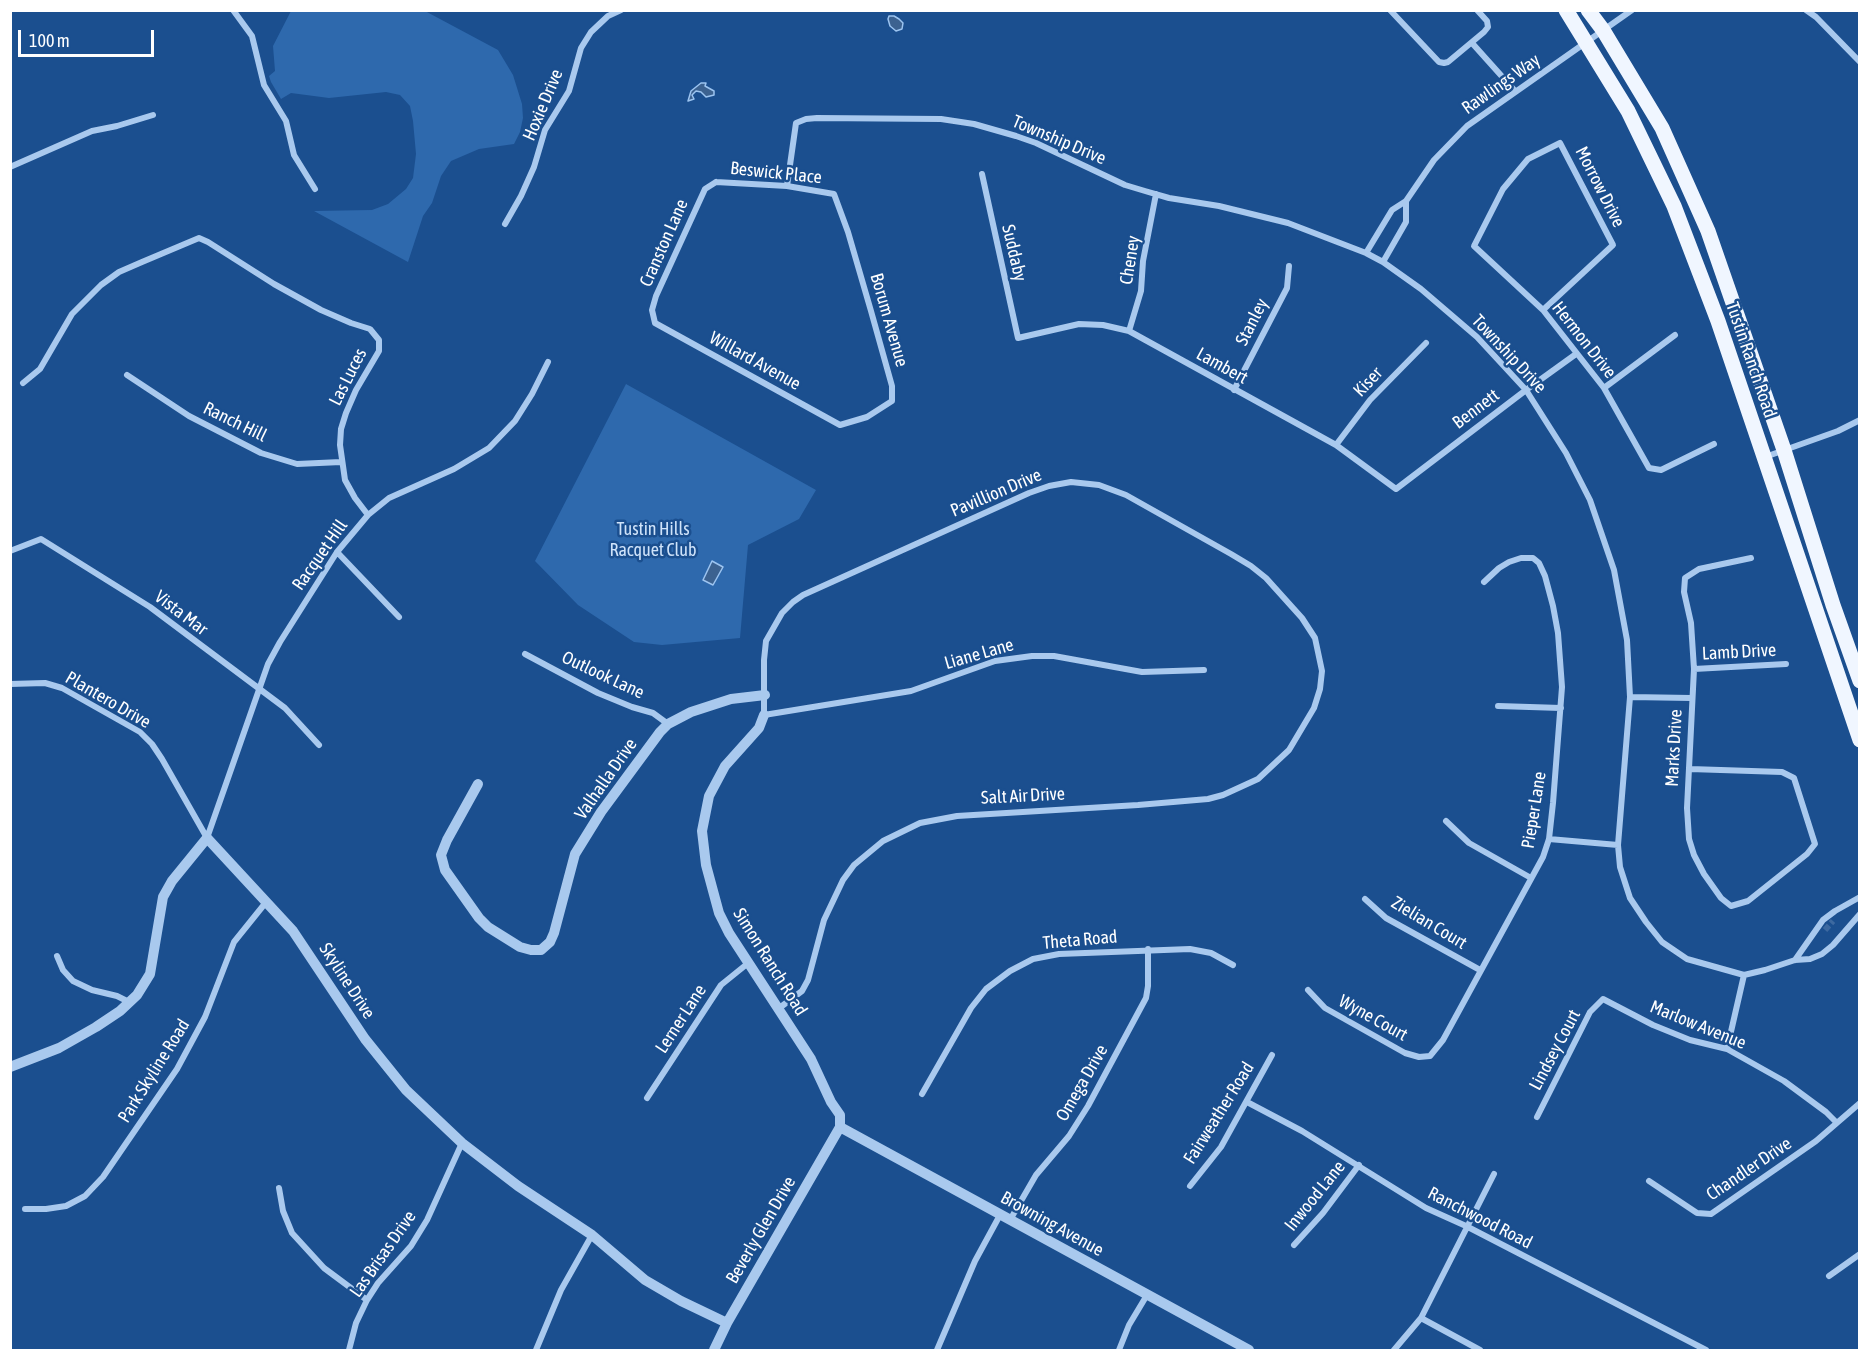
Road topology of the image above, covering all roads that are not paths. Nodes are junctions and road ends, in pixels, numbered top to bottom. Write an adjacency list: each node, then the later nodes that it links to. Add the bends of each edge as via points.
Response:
1 (233, 10): 20 (street, via 252,36 264,85 286,121 294,155)
2 (621, 10): 9 (street, Hoxie Drive)
3 (1390, 10): 12 (street, via 1439,62 1448,62)
4 (1477, 10): 12 (street, via 1488,27)
5 (1566, 10): 11 (main road, Tustin Ranch Road)
6 (1588, 10): 10 (main road, Tustin Ranch Road)
7 (1632, 10): 10 (street, Rawlings Way)
8 (1806, 10): 13 (street)
9 (606, 13): 24 (street, Hoxie Drive, via 581,48 569,91 545,130 534,167)
10 (1603, 30): 11 (street, Rawlings Way); 46 (main road, Tustin Ranch Road, via 1662,128 1708,231)
11 (1586, 41): 14 (street, Rawlings Way); 47 (main road, Tustin Ranch Road, via 1628,111 1674,206)
12 (1472, 42): 14 (street)
13 (1860, 62)
14 (1515, 91): 23 (street, Rawlings Way, via 1467,126 1434,160)
15 (153, 115): 16 (street, via 92,131)
16 (10, 167)
17 (982, 174): 33 (street, Suddaby)
18 (716, 182): 19 (street, Beswick Place); 30 (street, Cranston Lane, via 705,189 656,296 652,310)
19 (787, 186): 21 (street, Beswick Place); 22 (street, Township Drive, via 796,123 817,118 916,118 974,124 1036,143 1125,185)
20 (315, 189)
21 (834, 194): 43 (street, Borum Avenue, via 892,386 892,401 867,417)
22 (1156, 194): 26 (street, Township Drive, via 1288,223); 31 (street, Cheney, via 1141,291)
23 (1406, 201): 26 (street, Rawlings Way, via 1392,210); 27 (street, Rawlings Way, via 1406,222)
24 (505, 224)
25 (1474, 246): 29 (street, Hermon Drive); 29 (street, Morrow Drive, via 1503,189 1528,159 1560,143 1613,245)
26 (1366, 253): 27 (street, Township Drive)
27 (1383, 262): 41 (street, Township Drive, via 1477,337)
28 (1289, 266): 40 (street, Stanley, via 1287,288)
29 (1543, 310): 35 (street, Hermon Drive)
30 (655, 323): 43 (street, Willard Avenue)
31 (1130, 331): 33 (street, Lambert, via 1078,324); 40 (street, Lambert)
32 (1675, 335): 39 (street)
33 (1018, 338)
34 (1426, 343): 45 (street, Kiser, via 1370,400)
35 (1576, 354): 39 (street, Hermon Drive); 41 (street, Bennett)
36 (548, 362): 50 (street, Racquet Hill, via 515,421 489,448 454,469 388,498)
37 (127, 375): 48 (street, Ranch Hill, via 189,416 261,453 297,464)
38 (23, 383): 48 (street, Las Luces, via 40,369 72,314 101,285 119,272 199,238 321,310 370,329 379,340 380,351 345,412)
39 (1604, 388): 44 (street, Hermon Drive, via 1649,468 1661,470)
40 (1234, 390): 45 (street, Lambert)
41 (1526, 390): 49 (street, Bennett); 65 (street, Township Drive, via 1566,453 1604,538 1621,600)
42 (1860, 420): 46 (street)
43 (840, 425)
44 (1714, 444)
45 (1336, 445): 49 (street, Lambert)
46 (1784, 450): 47 (street); 60 (main road, Tustin Ranch Road)
47 (1764, 458): 71 (main road, Tustin Ranch Road)
48 (341, 462): 50 (street, Las Luces, via 345,480)
49 (1396, 489)
50 (368, 515): 52 (street, Racquet Hill)
51 (10, 551): 63 (street, Vista Mar, via 41,539 154,610)
52 (337, 552): 55 (street); 63 (street, Racquet Hill, via 280,642)
53 (1751, 558): 58 (street, Marks Drive, via 1699,569 1685,578)
54 (1484, 582): 68 (street, Pieper Lane, via 1498,568 1521,558 1539,562 1558,633)
55 (399, 617)
56 (525, 654): 70 (street, Outlook Lane, via 598,693 653,713)
57 (1786, 664): 58 (street, Lamb Drive)
58 (1694, 669): 66 (street, Marks Drive)
59 (1204, 670): 69 (street, Liane Lane, via 1142,672 1063,657 1032,656 995,662 911,691)
60 (1860, 681)
61 (10, 684): 76 (street, Plantero Drive, via 45,683 62,688 140,732 162,759)
62 (1320, 688): 64 (street, Pavillion Drive, via 1322,670 1315,638 1295,610 1258,572 1126,495 1100,485 1071,482 1029,493 803,595 782,613 766,641); 98 (street, Salt Air Drive, via 1314,708 1289,750 1258,779 1223,795 1208,800 957,816 920,823 883,841 854,865 843,880 824,920 808,980 802,991)
63 (258, 689): 72 (street, Vista Mar, via 285,708); 76 (street, Racquet Hill)
64 (765, 695): 69 (street, Pavillion Drive); 70 (street, Valhalla Drive, via 731,699)
65 (1630, 697): 66 (street); 78 (street, Township Drive)
66 (1692, 698): 73 (street, Marks Drive)
67 (1498, 706): 68 (street)
68 (1561, 708): 77 (street, Pieper Lane)
69 (764, 715): 91 (street, Simon Ranch Road, via 751,740 716,781 706,804 702,831 719,913)
70 (668, 724): 74 (street, Valhalla Drive, via 586,834 568,876 554,933 541,950 520,947 488,927 445,870 441,855)
71 (1860, 740)
72 (319, 745)
73 (1690, 769): 73 (street, Marks Drive, via 1782,772 1794,778 1815,844 1807,855 1748,901 1731,906 1704,874 1689,839)
74 (478, 784)
75 (1446, 821): 79 (street, via 1469,843)
76 (207, 838): 82 (street, Skyline Drive); 97 (street, via 163,897 150,974)
77 (1549, 839): 78 (street); 79 (street, Pieper Lane)
78 (1618, 845): 94 (street, Township Drive, via 1622,879 1630,898 1662,942 1687,959)
79 (1531, 878): 93 (street, Pieper Lane)
80 (1860, 897): 83 (street)
81 (1365, 899): 93 (street, Zielian Court, via 1386,918)
82 (267, 901): 110 (street, Skyline Drive, via 305,946 359,1030 406,1090); 116 (street, Park Skyline Road, via 234,942 205,1017 177,1069 103,1177 85,1196 66,1206)
83 (1835, 911): 85 (street); 87 (street)
84 (1860, 914): 90 (street, via 1822,954)
85 (1833, 921)
86 (1825, 930): 87 (street)
87 (1814, 934): 90 (street)
88 (1148, 949): 92 (street, Theta Road, via 1190,949 1211,953); 103 (street, Theta Road, via 1059,954 1033,959 1010,971 986,989 971,1008); 117 (street, Omega Drive, via 1146,998 1069,1136)
89 (57, 956): 97 (street, via 73,981)
90 (1795, 960): 94 (street)
91 (747, 964): 98 (street, Simon Ranch Road); 104 (street, Lerner Lane, via 722,985)
92 (1233, 965)
93 (1480, 970): 101 (street, Pieper Lane, via 1443,1040)
94 (1744, 975): 99 (street)
95 (1308, 990): 101 (street, Wyne Court, via 1325,1008 1405,1053)
96 (1603, 999): 99 (street, Marlow Avenue, via 1662,1029); 107 (street, Lindsey Court, via 1590,1012)
97 (130, 1003): 102 (street, via 59,1048)
98 (778, 1009): 109 (street, Simon Ranch Road, via 811,1059 840,1115)
99 (1727, 1049): 108 (street, Marlow Avenue, via 1784,1081)
100 (1272, 1055): 105 (street, Fairweather Road)
101 (1430, 1056)
102 (10, 1067)
103 (922, 1094)
104 (647, 1098)
105 (1247, 1102): 111 (street, Ranchwood Road); 114 (street, Fairweather Road, via 1221,1147)
106 (1860, 1103): 108 (street, Chandler Drive)
107 (1537, 1117)
108 (1837, 1123): 113 (street, Chandler Drive, via 1711,1214 1696,1213)
109 (840, 1127): 117 (street, Browning Avenue); 126 (street, Beverly Glen Drive)
110 (462, 1143): 119 (street, Skyline Drive); 124 (street, Las Brisas Drive, via 427,1220)
111 (1359, 1166): 118 (street, Ranchwood Road, via 1418,1203); 120 (street, Inwood Lane)
112 (1494, 1174): 118 (street)
113 (1649, 1181)
114 (1190, 1186)
115 (279, 1188): 124 (street, via 282,1211 292,1233 324,1268)
116 (25, 1209)
117 (1005, 1217): 123 (street, Browning Avenue); 130 (street, Omega Drive, via 975,1261)
118 (1466, 1226): 125 (street); 135 (street, Ranchwood Road)
119 (592, 1235): 126 (street, Skyline Drive, via 645,1280); 128 (street, via 561,1290)
120 (1294, 1245)
121 (1860, 1254): 122 (street)
122 (1829, 1276)
123 (1147, 1295): 131 (street); 132 (street, Browning Avenue)
124 (367, 1300): 127 (street, Las Brisas Drive)
125 (1421, 1318): 133 (street); 134 (street)
126 (727, 1323): 129 (street, Beverly Glen Drive)
127 (349, 1350)
128 (536, 1350)
129 (714, 1350)
130 (937, 1350)
131 (1119, 1350)
132 (1250, 1350)
133 (1394, 1350)
134 (1479, 1350)
135 (1706, 1350)

